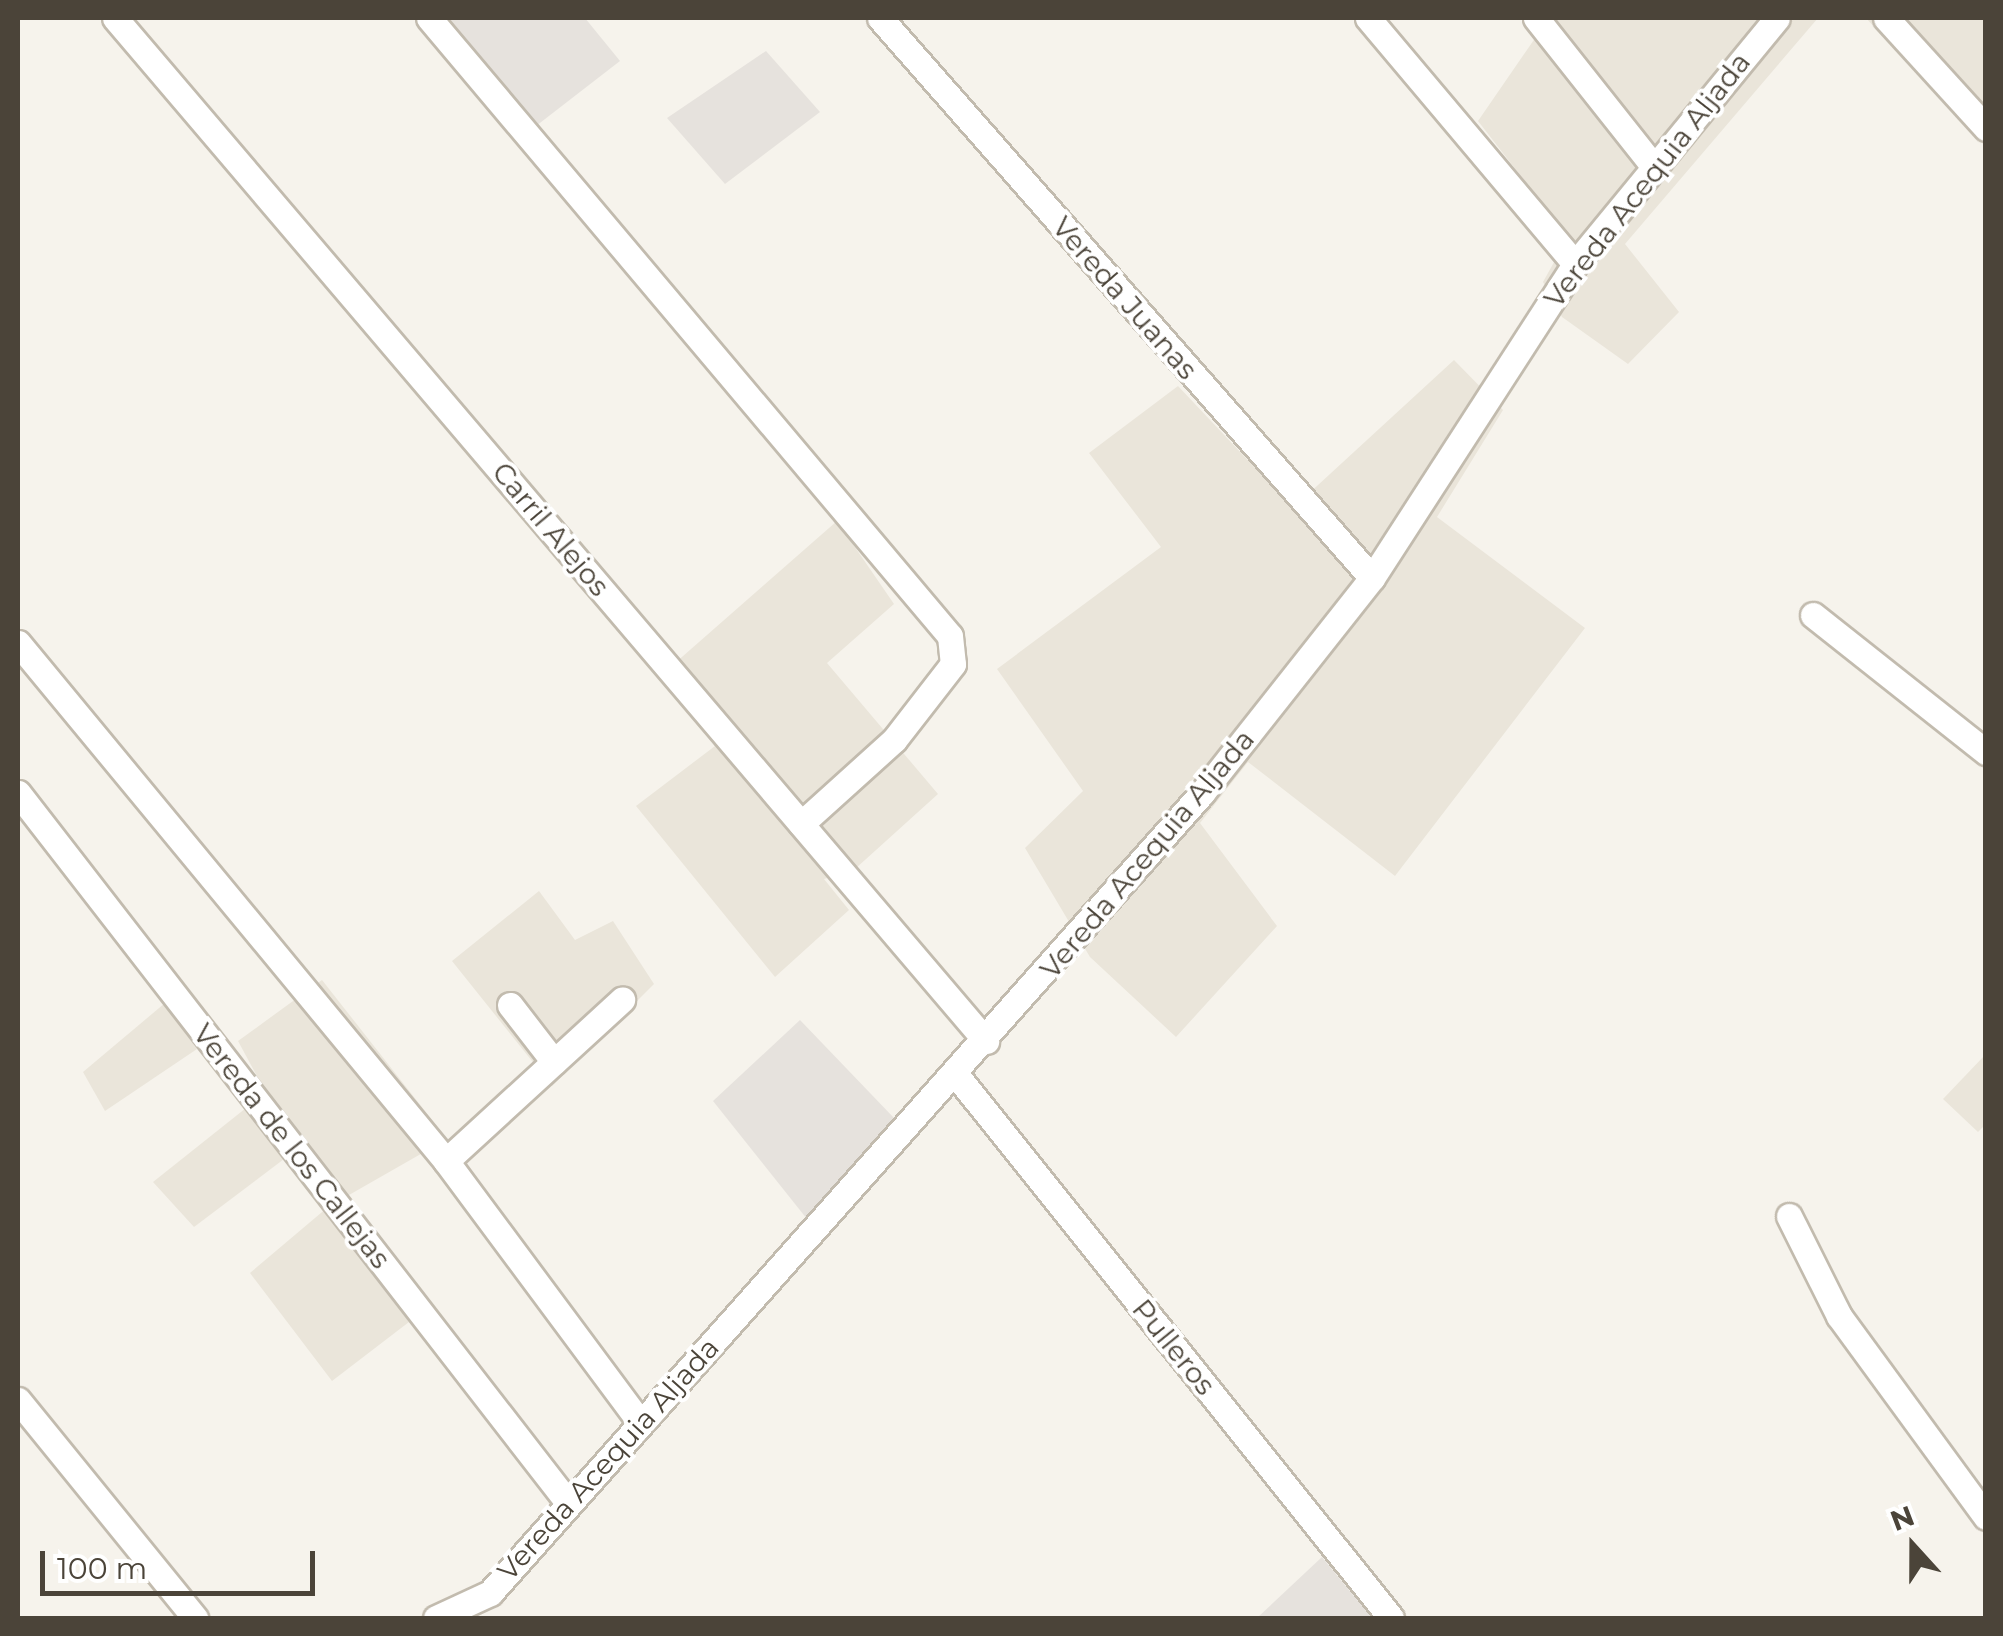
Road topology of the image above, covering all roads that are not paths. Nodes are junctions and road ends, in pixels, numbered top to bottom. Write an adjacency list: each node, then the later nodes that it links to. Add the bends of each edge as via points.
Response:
1 (115, 18): 16 (street, Carril Alejos)
2 (429, 18): 16 (street, via 950,636 952,664 906,725)
3 (880, 18): 11 (street, Vereda Juanas)
4 (1368, 18): 10 (street)
5 (1536, 18): 9 (street)
6 (1777, 18): 9 (street, Vereda Acequia Aljada)
7 (1886, 18): 8 (street)
8 (1986, 128)
9 (1654, 166): 10 (street, Vereda Acequia Aljada)
10 (1575, 264): 11 (street, Vereda Acequia Aljada)
11 (1372, 578): 19 (street, Vereda Acequia Aljada)
12 (1813, 615): 14 (street)
13 (18, 643): 22 (street)
14 (1986, 752)
15 (18, 793): 26 (street, Vereda de los Callejas)
16 (801, 824): 19 (street, Carril Alejos)
17 (622, 1000): 20 (street)
18 (510, 1005): 20 (street)
19 (986, 1042): 21 (street, Vereda Acequia Aljada)
20 (554, 1062): 22 (street)
21 (956, 1076): 25 (street, Vereda Acequia Aljada); 30 (street, Pulleros)
22 (446, 1161): 25 (street)
23 (1789, 1216): 27 (street, via 1839,1316)
24 (18, 1400): 28 (street)
25 (639, 1421): 26 (street, Vereda Acequia Aljada)
26 (566, 1500): 29 (street, Vereda Acequia Aljada, via 490,1593)
27 (1986, 1517)
28 (195, 1618)
29 (436, 1618)
30 (1391, 1618)

